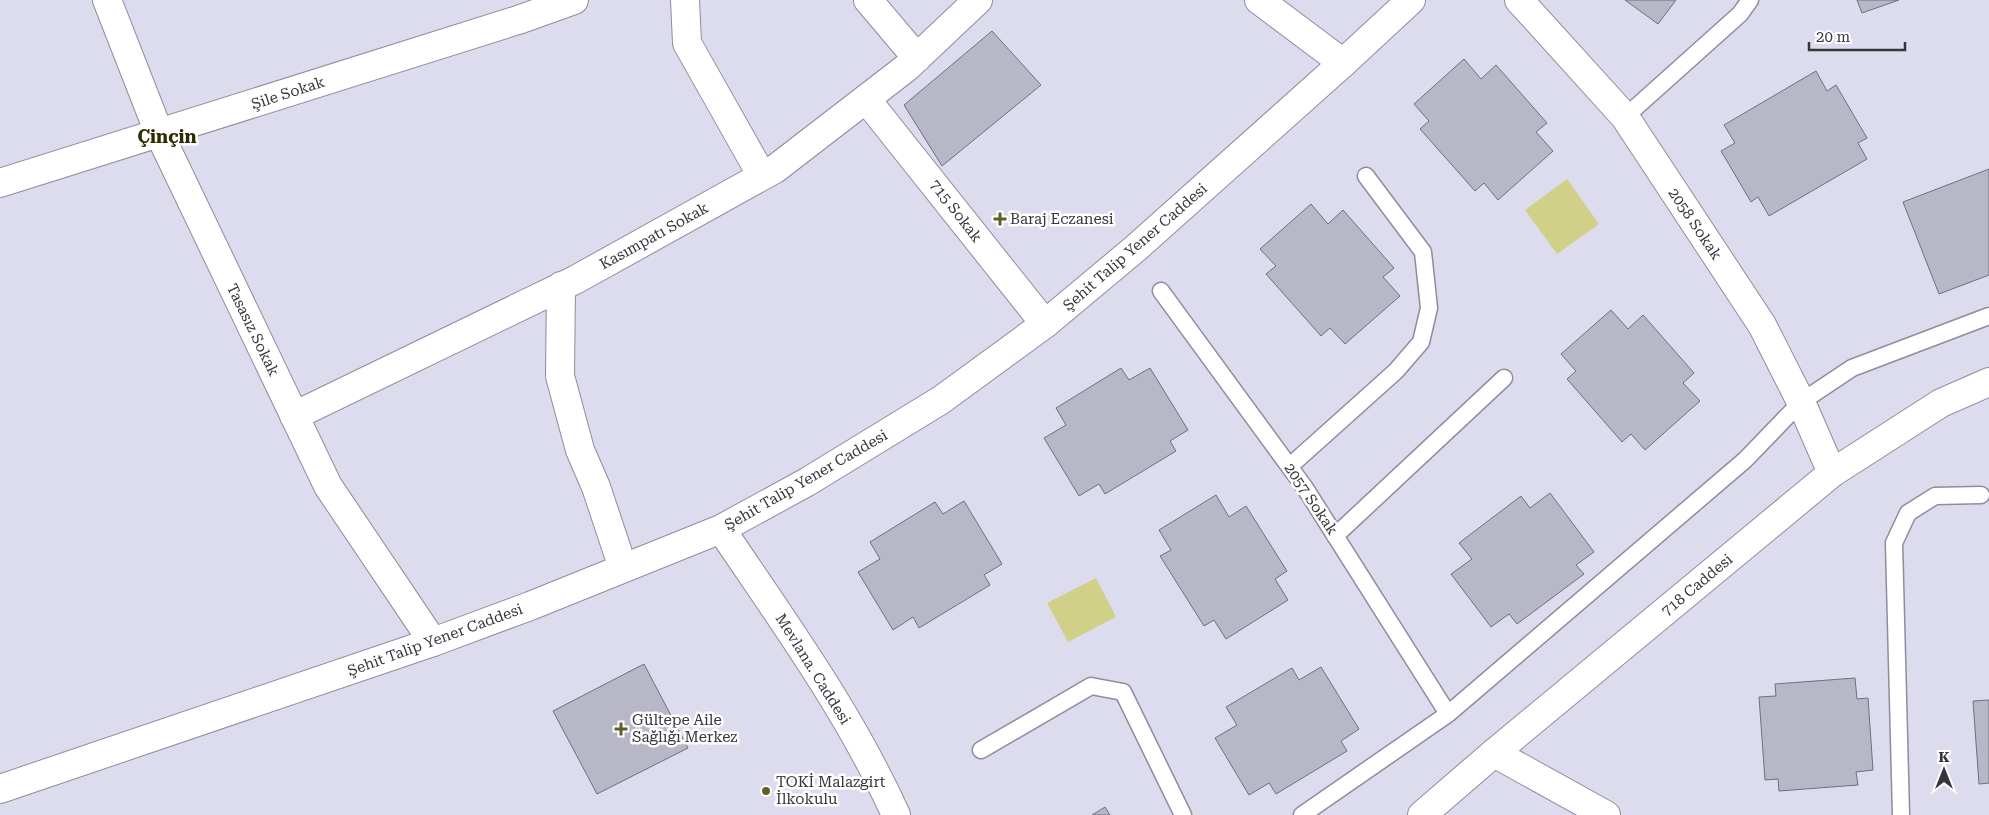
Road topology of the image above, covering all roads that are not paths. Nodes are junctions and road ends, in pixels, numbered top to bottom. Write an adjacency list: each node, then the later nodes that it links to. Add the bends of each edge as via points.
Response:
1 (107, 0): 14 (street, Tasasız Sokak)
2 (574, 0): 14 (street, Şile Sokak)
3 (685, 0): 15 (street, via 687,43)
4 (868, 0): 10 (street)
5 (978, 0): 10 (street, Kasımpatı Sokak)
6 (1259, 0): 11 (street)
7 (1411, 0): 11 (street, Şehit Talip Yener Caddesi)
8 (1519, 0): 13 (street, 2058 Sokak)
9 (1750, 0): 13 (lane, via 1740,14)
10 (917, 58): 12 (street, Kasımpatı Sokak)
11 (1343, 63): 21 (street, Şehit Talip Yener Caddesi, via 1136,248)
12 (866, 99): 15 (street, Kasımpatı Sokak); 21 (street, 715 Sokak)
13 (1625, 117): 24 (street, 2058 Sokak, via 1762,325)
14 (159, 134): 17 (street, Şile Sokak); 25 (street, Tasasız Sokak)
15 (762, 176): 18 (street, Kasımpatı Sokak)
16 (1366, 176): 26 (lane, via 1423,252 1429,308 1421,342 1396,371)
17 (0, 183)
18 (562, 286): 25 (street, Kasımpatı Sokak); 31 (street, via 560,376 580,450)
19 (1162, 291): 26 (lane, 2057 Sokak)
20 (1989, 316): 24 (lane, via 1852,368)
21 (1045, 324): 29 (street, Şehit Talip Yener Caddesi, via 941,400 807,482)
22 (1504, 378): 30 (lane)
23 (1989, 382): 27 (street, 718 Caddesi, via 1941,403)
24 (1801, 402): 27 (street, 2058 Sokak); 33 (lane, via 1745,460)
25 (294, 416): 32 (street, Tasasız Sokak, via 328,486)
26 (1290, 466): 30 (lane, 2057 Sokak)
27 (1832, 473): 35 (street, 718 Caddesi)
28 (1981, 495): 42 (lane, via 1935,496 1908,513 1894,543)
29 (721, 529): 31 (street, Şehit Talip Yener Caddesi); 37 (street, Mevlana. Caddesi, via 826,685 880,780)
30 (1335, 536): 33 (lane, 2057 Sokak)
31 (624, 568): 32 (street, Şehit Talip Yener Caddesi)
32 (433, 642): 36 (street, Şehit Talip Yener Caddesi)
33 (1448, 714): 39 (lane)
34 (981, 750): 38 (lane, via 1091,686 1123,692)
35 (1494, 753): 40 (street, 718 Caddesi); 41 (street)
36 (0, 789)
37 (896, 815)
38 (1183, 815)
39 (1302, 815)
40 (1422, 815)
41 (1606, 815)
42 (1901, 815)

